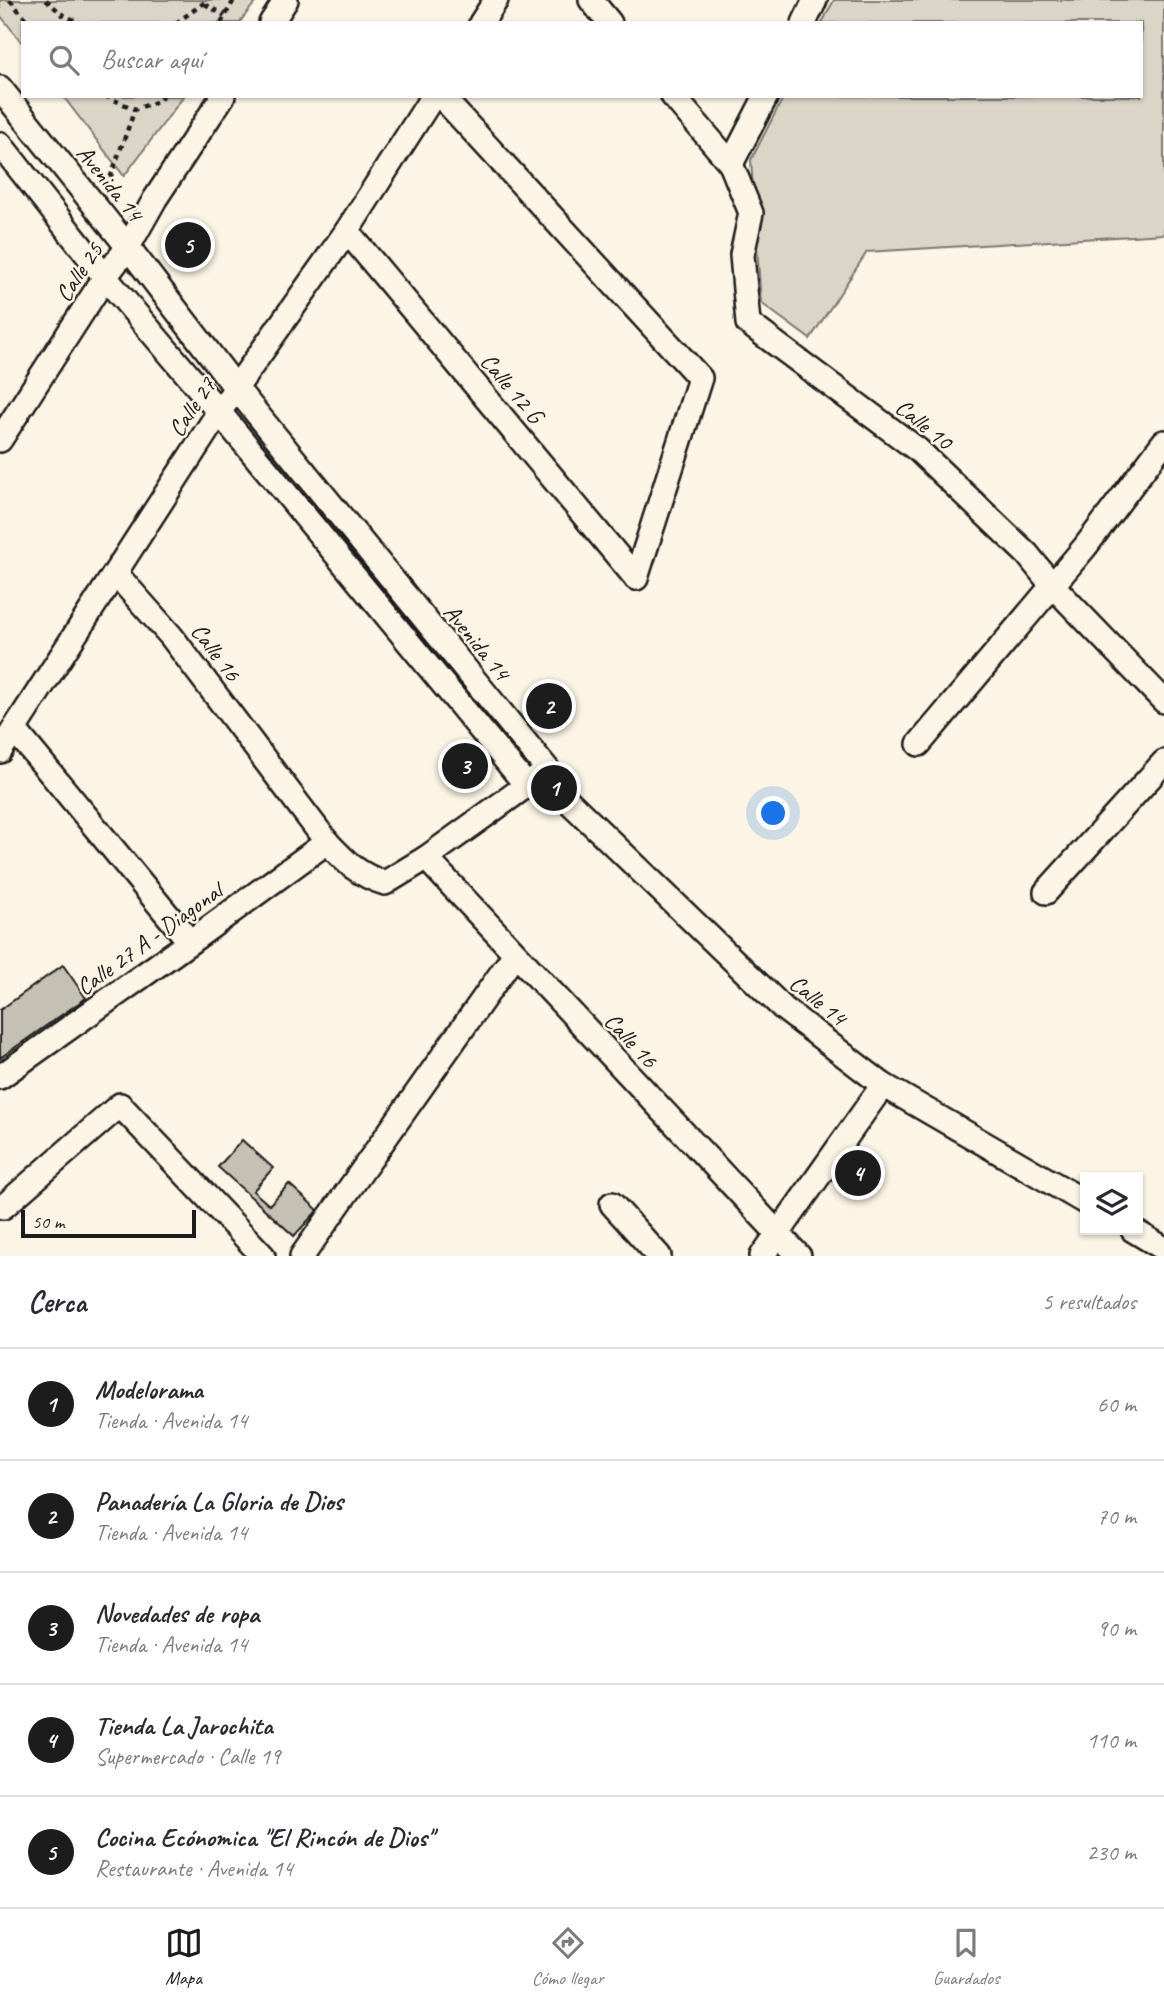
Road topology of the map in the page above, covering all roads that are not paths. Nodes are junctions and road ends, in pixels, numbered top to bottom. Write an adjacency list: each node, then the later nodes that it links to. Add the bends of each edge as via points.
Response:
1 (286, 0): 5 (street)
2 (496, 0): 6 (street)
3 (591, 0): 7 (street)
4 (815, 0): 8 (street)
5 (272, 21)
6 (482, 21)
7 (608, 21)
8 (805, 21)
9 (0, 88): 18 (street, Avenida 14)
10 (222, 98): 18 (street, Calle 25)
11 (432, 98): 17 (street, Calle 27)
12 (443, 98): 17 (street, Calle 12 G, via 700,378 636,578)
13 (675, 98): 16 (street, Calle 10)
14 (765, 98): 16 (street)
15 (0, 144): 19 (street)
16 (731, 164): 25 (street, Calle 10, via 751,213 742,255 747,323 918,450 1027,554)
17 (347, 232): 20 (street, Calle 27)
18 (128, 247): 19 (street, Calle 25); 20 (street, Avenida 14)
19 (105, 277): 21 (street); 22 (street, Calle 25)
20 (236, 388): 21 (street, Calle 27); 31 (street, Avenida 14)
21 (219, 412): 24 (street, Calle 27); 32 (street)
22 (0, 440)
23 (1164, 442): 25 (street)
24 (116, 574): 27 (street, Calle 27); 33 (street, Calle 16, via 171,636)
25 (1052, 585): 26 (street, Calle 10); 28 (street)
26 (1164, 701)
27 (14, 729): 29 (street, Calle 27); 36 (street)
28 (919, 744)
29 (0, 751)
30 (1164, 762): 35 (street)
31 (552, 779): 32 (street); 39 (street, Calle 14, via 784,1009)
32 (527, 786): 34 (street)
33 (327, 842): 34 (street, Calle 16, via 353,869 385,883); 36 (street, Calle 27 A - Diagonal)
34 (426, 858): 37 (street, Calle 16)
35 (1046, 892)
36 (190, 942): 38 (street, Calle 27 A - Diagonal)
37 (515, 954): 43 (street, Calle 16); 47 (street)
38 (0, 1077)
39 (883, 1085): 40 (street, Calle 14); 43 (street)
40 (1080, 1199)
41 (612, 1205): 48 (street)
42 (3, 1208): 46 (street, via 120,1105)
43 (777, 1234): 49 (street); 50 (street, Calle 16)
44 (1142, 1235): 45 (street)
45 (1164, 1248): 51 (street)
46 (263, 1256)
47 (302, 1256)
48 (659, 1256)
49 (762, 1256)
50 (799, 1256)
51 (1163, 1256)

